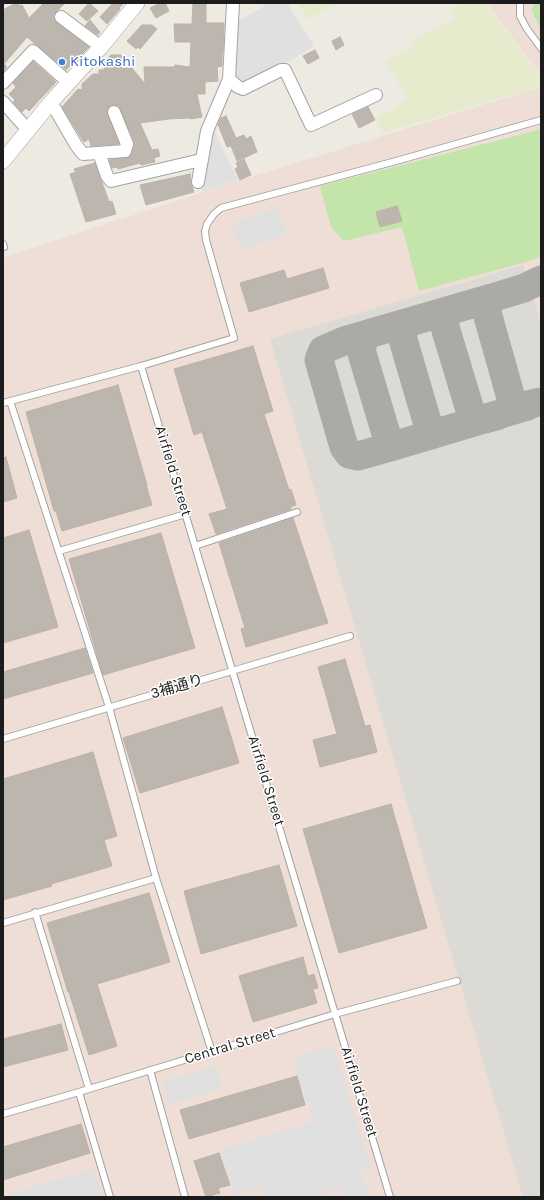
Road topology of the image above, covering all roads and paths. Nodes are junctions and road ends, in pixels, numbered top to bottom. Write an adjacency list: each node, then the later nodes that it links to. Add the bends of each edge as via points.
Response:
1 (137, 3): 5 (street)
2 (232, 3): 7 (street)
3 (520, 3): 6 (lane, via 520,16)
4 (61, 16): 5 (street)
5 (101, 47): 8 (street)
6 (541, 48)
7 (229, 79): 10 (street, via 238,88 243,89 285,70 311,125); 17 (street, via 207,131)
8 (68, 82): 9 (street, via 33,51); 12 (street)
9 (3, 83)
10 (376, 95)
11 (3, 102): 15 (street)
12 (51, 102): 15 (street); 16 (street, via 83,154)
13 (114, 112): 16 (street, via 127,144 125,151)
14 (541, 120): 20 (lane, via 221,208 207,224 205,231 234,338)
15 (28, 130): 18 (street)
16 (99, 153): 17 (street, via 106,176 111,181)
17 (201, 160): 19 (street)
18 (3, 161)
19 (198, 182)
20 (142, 366): 21 (lane); 24 (lane, Airfield Street)
21 (10, 401): 22 (lane); 26 (lane)
22 (3, 403)
23 (297, 512): 25 (lane)
24 (186, 514): 25 (lane, Airfield Street); 26 (lane)
25 (195, 546): 28 (lane, Airfield Street)
26 (59, 551): 29 (lane)
27 (350, 636): 28 (lane, 3補通り)
28 (233, 670): 29 (lane, 3補通り); 35 (lane, Airfield Street)
29 (108, 707): 30 (lane, 3補通り); 31 (lane)
30 (3, 739)
31 (156, 878): 32 (lane); 36 (lane)
32 (35, 912): 33 (lane); 38 (lane)
33 (3, 922)
34 (457, 981): 35 (lane, Central Street)
35 (336, 1014): 36 (lane, Central Street); 43 (lane, Airfield Street)
36 (212, 1052): 37 (lane, Central Street)
37 (150, 1070): 38 (lane, Central Street); 42 (lane)
38 (89, 1089): 39 (lane, Central Street)
39 (79, 1092): 40 (lane, Central Street); 41 (lane)
40 (3, 1114)
41 (110, 1197)
42 (185, 1197)
43 (390, 1197)

